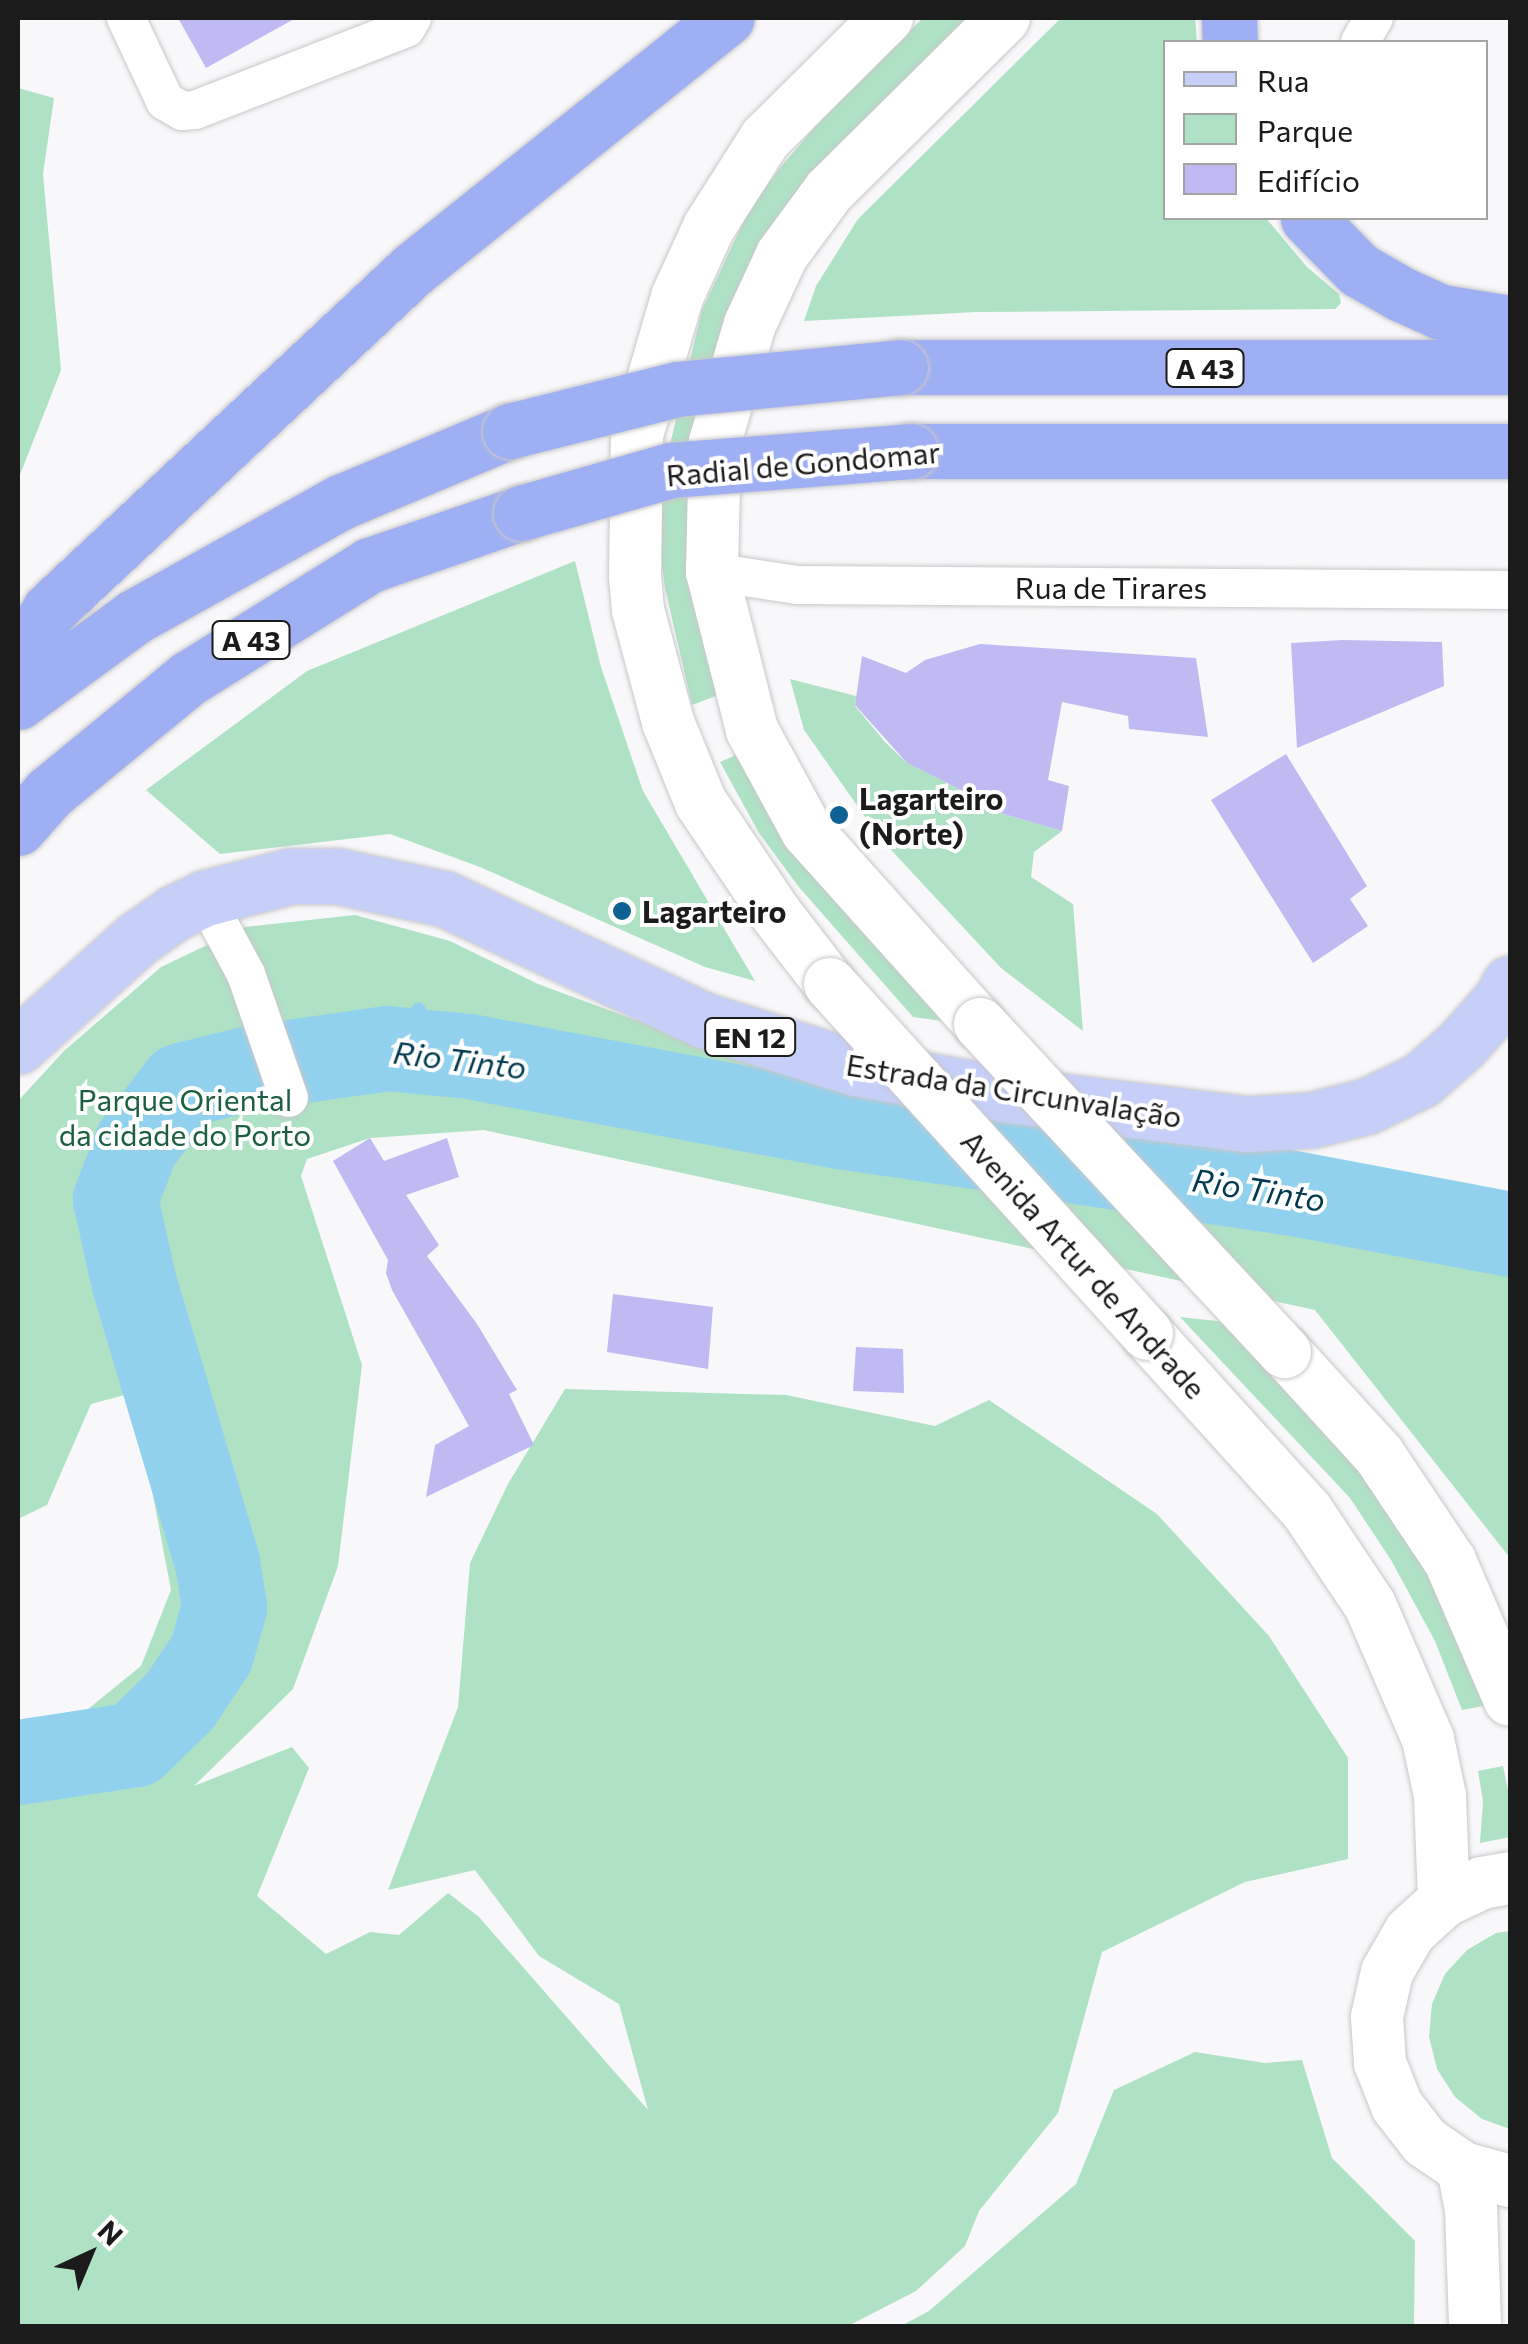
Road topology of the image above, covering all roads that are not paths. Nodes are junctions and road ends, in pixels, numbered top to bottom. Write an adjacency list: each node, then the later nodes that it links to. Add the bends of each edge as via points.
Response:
1 (126, 18): 2 (street, via 165,101 182,111 406,28)
2 (412, 18)
3 (727, 18): 14 (highway, via 412,270 50,609)
4 (887, 18): 23 (main road, Avenida Artur de Andrade, bridge, via 765,139 709,227 677,297 637,435 634,577 668,722 702,803 830,984 1307,1511 1370,1605 1428,1738 1440,1796)
5 (1004, 18): 12 (main road, via 829,191 782,255 750,324 716,442)
6 (1374, 18): 7 (street)
7 (1361, 40)
8 (1310, 220): 9 (highway, via 1360,270 1400,294 1442,312)
9 (1510, 323)
10 (1510, 367): 15 (highway, A 43, bridge, via 900,367 677,389 510,431 341,502 134,617)
11 (1510, 452): 16 (highway, Radial de Gondomar / A 43, bridge, via 910,451 671,470 370,566 206,668 50,792)
12 (712, 572): 13 (street, Rua de Tirares, via 798,585); 21 (main road, bridge, via 752,730 807,831 1379,1455 1450,1561)
13 (1510, 590)
14 (18, 661)
15 (18, 702)
16 (18, 828)
17 (205, 898): 18 (main road, Estrada da Circunvalação / EN 12, via 291,876 395,885 445,899 706,1021 800,1053 1002,1094 1248,1124 1311,1120 1367,1106 1421,1080 1461,1045); 19 (main road, Estrada da Circunvalação / EN 12, via 137,939); 20 (street, via 260,1008)
18 (1510, 983)
19 (18, 1046)
20 (288, 1098)
21 (1510, 1700)
22 (1510, 1878): 23 (main road)
23 (1444, 1902): 24 (main road, via 1387,1972 1376,2017 1380,2063 1396,2106 1425,2142)
24 (1487, 2175): 25 (main road, via 1472,2226)
25 (1475, 2326)

